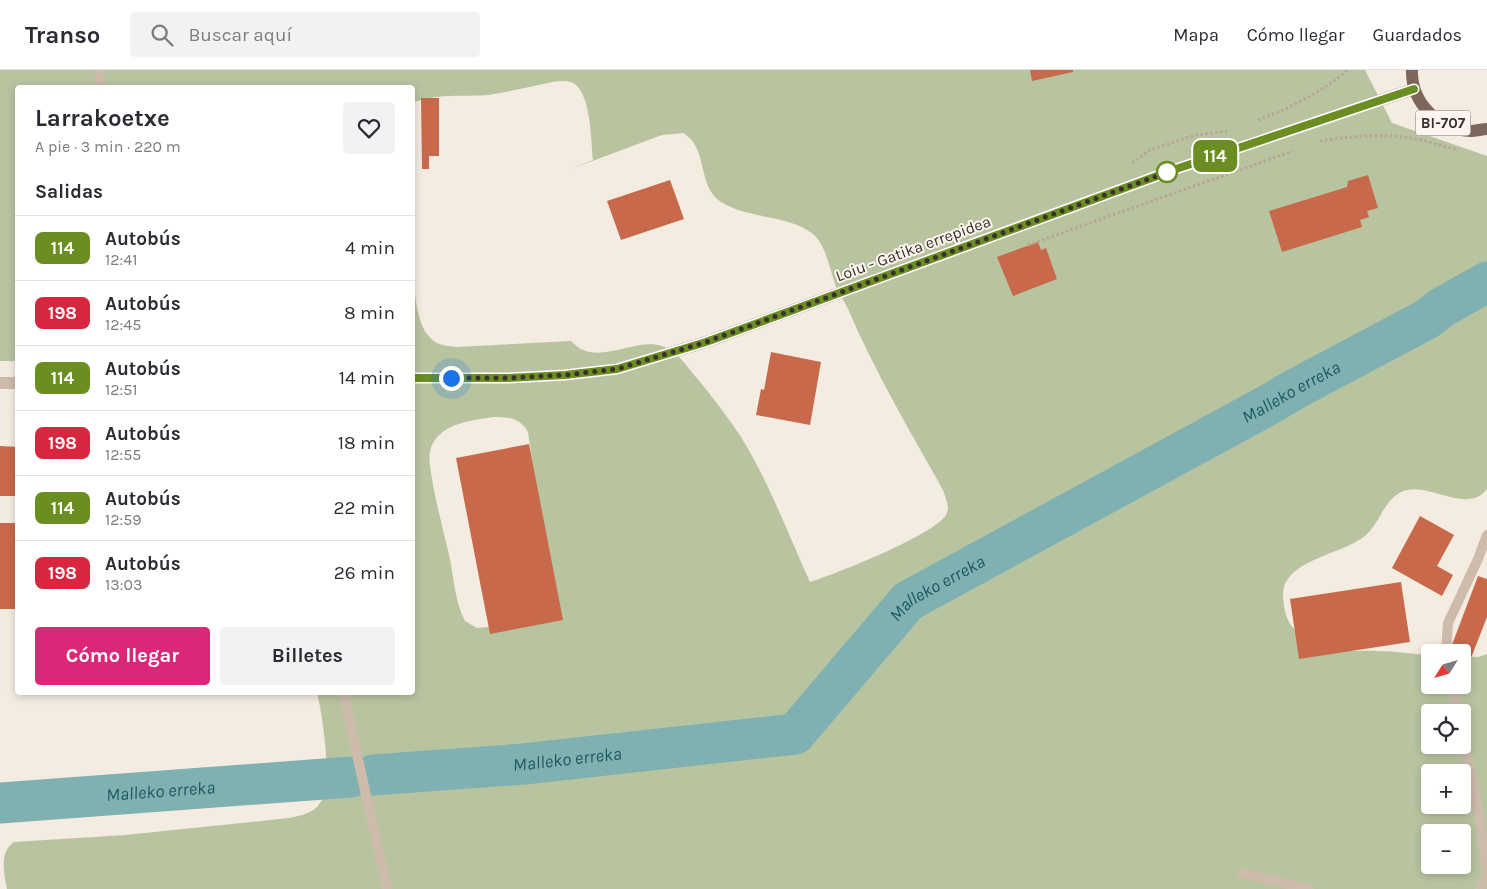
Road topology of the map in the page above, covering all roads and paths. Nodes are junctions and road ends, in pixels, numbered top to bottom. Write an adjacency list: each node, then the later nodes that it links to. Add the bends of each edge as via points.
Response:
1 (99, 70): 4 (lane)
2 (1348, 70): 6 (path, via 1320,91)
3 (1412, 70): 5 (main road, BI-707)
4 (101, 85)
5 (1414, 89): 7 (main road, BI-707, via 1423,106 1436,119 1453,128 1472,131); 14 (street, Loiu - Gatika errepidea, via 1176,169 706,342 617,369 517,378)
6 (1256, 121)
7 (1487, 128)
8 (1230, 131): 12 (path, via 1196,135 1150,150)
9 (1312, 144): 11 (path, via 1350,136 1379,135)
10 (1295, 150): 13 (path)
11 (1464, 150)
12 (1132, 163)
13 (1026, 246)
14 (415, 378)
15 (0, 383): 16 (street)
16 (15, 383)
17 (1487, 535): 18 (lane, via 1448,623)
18 (1447, 644)
19 (344, 695): 23 (lane)
20 (1467, 754): 22 (lane)
21 (1242, 873): 24 (lane)
22 (1487, 875): 25 (lane)
23 (387, 889)
24 (1309, 889)
25 (1479, 889)

